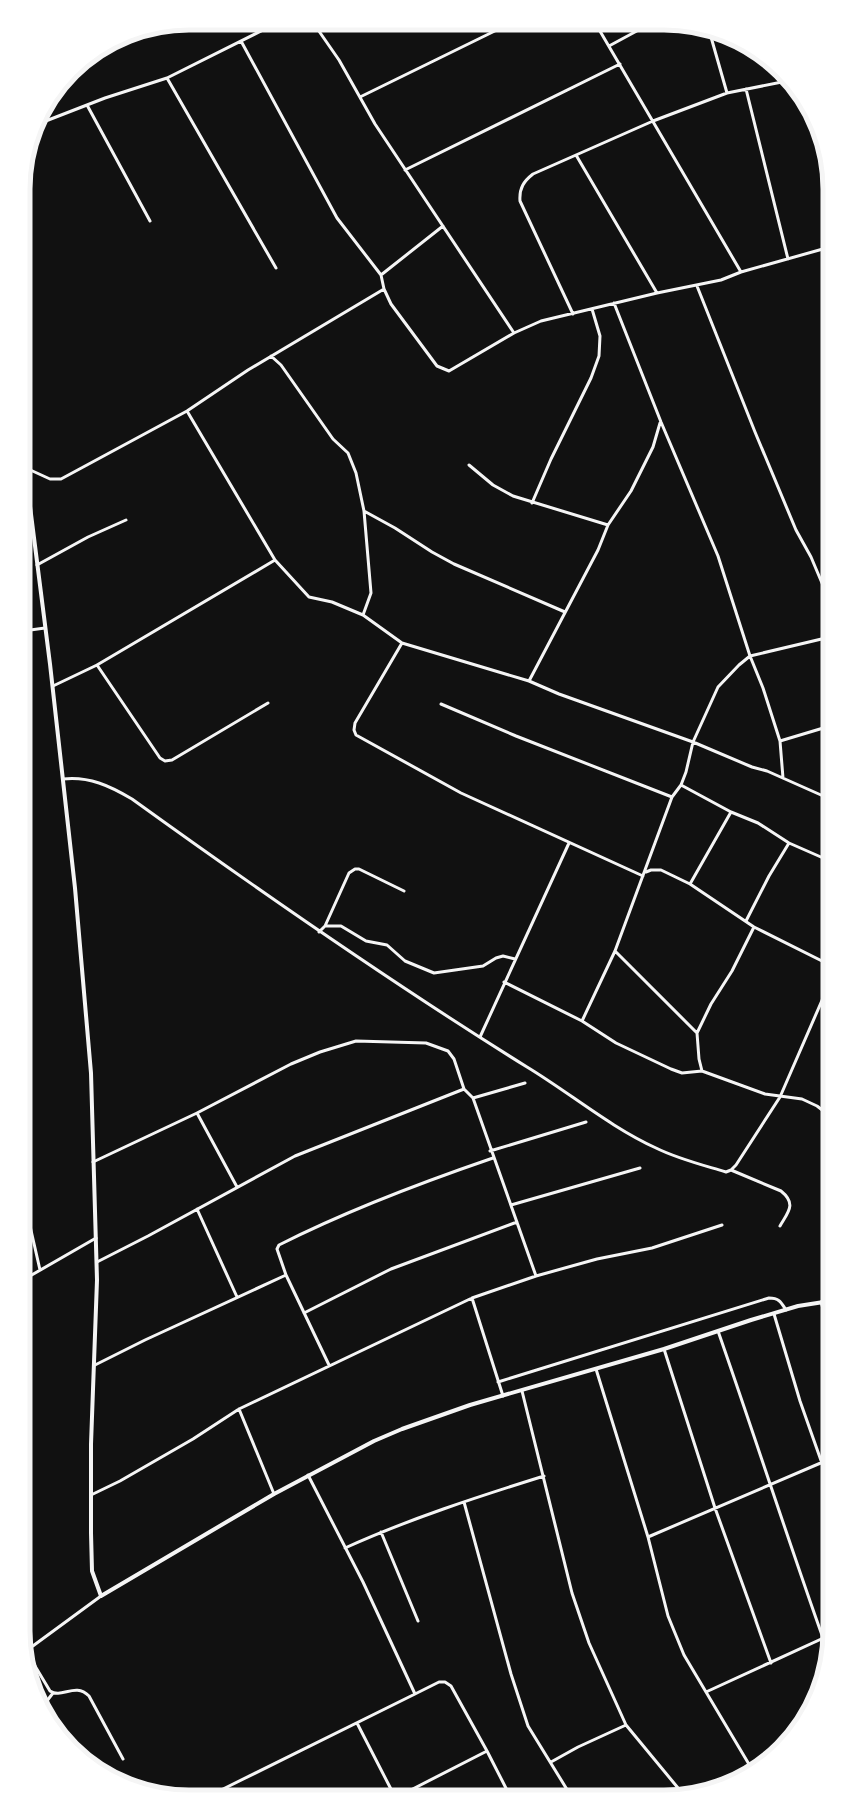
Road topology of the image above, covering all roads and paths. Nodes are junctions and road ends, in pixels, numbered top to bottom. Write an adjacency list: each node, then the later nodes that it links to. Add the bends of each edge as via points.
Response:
1 (263, 30): 7 (street)
2 (319, 30): 14 (street)
3 (497, 30): 14 (street)
4 (600, 30): 8 (street)
5 (639, 30): 8 (street)
6 (711, 37): 13 (street)
7 (241, 41): 10 (street); 26 (street, via 337,218)
8 (610, 46): 9 (street)
9 (620, 64): 17 (street); 19 (street)
10 (167, 78): 15 (street); 24 (street)
11 (782, 82): 12 (street)
12 (746, 89): 13 (street); 23 (street)
13 (728, 93): 17 (street)
14 (360, 97): 19 (street, via 374,124)
15 (87, 105): 16 (street); 20 (street)
16 (45, 121)
17 (653, 121): 18 (street); 25 (street)
18 (576, 155): 29 (street); 32 (street, via 533,174 526,179 520,192 520,201)
19 (405, 170): 21 (street)
20 (150, 221)
21 (443, 226): 26 (street); 33 (street)
22 (823, 250): 23 (street)
23 (788, 259): 25 (street)
24 (276, 268)
25 (741, 272): 27 (street)
26 (382, 275): 28 (street)
27 (697, 286): 29 (street); 46 (street, via 796,530)
28 (384, 289): 33 (street, via 391,304 437,366 449,371); 34 (street)
29 (657, 293): 30 (street)
30 (614, 303): 31 (street); 36 (street)
31 (592, 309): 32 (street); 40 (street, via 600,336 599,356)
32 (573, 314): 33 (street, via 541,321)
33 (514, 333)
34 (271, 356): 35 (street); 41 (street, via 281,365 333,439 348,453 356,473)
35 (187, 411): 38 (street, via 61,479 50,479); 44 (street)
36 (660, 422): 43 (street, via 653,447 631,491); 53 (street, via 718,556)
37 (469, 465): 40 (street, via 493,485)
38 (30, 470)
39 (30, 503): 45 (street)
40 (532, 503): 43 (street)
41 (364, 511): 47 (street, via 454,564); 48 (street, via 371,593)
42 (126, 520): 45 (street)
43 (608, 526): 47 (street)
44 (275, 560): 48 (street, via 309,597 332,602); 54 (street)
45 (37, 565): 49 (street)
46 (823, 585)
47 (565, 612): 55 (street)
48 (362, 616): 52 (street)
49 (45, 628): 50 (street); 56 (street)
50 (30, 630)
51 (823, 639): 53 (street)
52 (402, 643): 55 (street); 69 (street, via 356,723 356,735 461,793)
53 (750, 656): 60 (street); 61 (street, via 718,687)
54 (97, 665): 56 (street); 57 (street, via 160,758 165,761 172,760)
55 (529, 681): 61 (street)
56 (53, 686): 63 (street)
57 (268, 703)
58 (442, 704): 66 (street)
59 (823, 728): 60 (street)
60 (780, 741): 62 (street)
61 (693, 742): 62 (street); 64 (street)
62 (783, 778): 65 (street)
63 (63, 779): 78 (street, via 88,779 111,787 132,799); 97 (street, via 91,1073)
64 (681, 785): 66 (street); 67 (street)
65 (823, 796)
66 (672, 797): 71 (street)
67 (731, 812): 68 (street, via 758,823); 73 (street)
68 (789, 843): 70 (street); 75 (street)
69 (569, 844): 72 (street); 80 (street)
70 (823, 858)
71 (645, 872): 72 (street); 73 (street, via 661,870)
72 (643, 876): 79 (street)
73 (690, 884): 75 (street)
74 (404, 891): 76 (street, via 355,869 350,873)
75 (746, 921): 77 (street)
76 (325, 926): 78 (street); 80 (street, via 341,926 366,941 386,945 405,961 434,973 483,966 503,956)
77 (754, 927): 81 (street); 85 (street)
78 (319, 932): 86 (street)
79 (615, 951): 84 (street); 85 (street)
80 (515, 959): 82 (street)
81 (823, 962)
82 (504, 982): 84 (street); 86 (street)
83 (823, 998): 90 (street)
84 (582, 1022): 87 (street, via 616,1043 671,1069 682,1072)
85 (697, 1033): 87 (street, via 698,1059)
86 (480, 1037): 99 (street, via 554,1083 616,1126 656,1148 726,1172)
87 (702, 1071): 90 (street)
88 (525, 1083): 91 (street)
89 (464, 1089): 91 (street); 93 (street, via 454,1059 448,1051 426,1043 356,1041 291,1064); 100 (street, via 296,1156)
90 (780, 1097): 92 (street, via 802,1099); 99 (street)
91 (472, 1098): 95 (street)
92 (823, 1111)
93 (198, 1113): 97 (street); 100 (street)
94 (586, 1122): 95 (street)
95 (490, 1151): 96 (street)
96 (493, 1158): 101 (street); 111 (street, via 343,1214 279,1245)
97 (94, 1162): 108 (street)
98 (640, 1168): 101 (street)
99 (731, 1170): 106 (street, via 781,1191 787,1196 790,1207)
100 (237, 1187): 102 (street)
101 (511, 1205): 103 (street)
102 (197, 1210): 109 (street); 114 (street)
103 (517, 1222): 113 (street); 119 (street, via 391,1270)
104 (722, 1225): 113 (street, via 652,1248 597,1259)
105 (30, 1226): 107 (street)
106 (780, 1226)
107 (31, 1231): 110 (street)
108 (96, 1238): 109 (street); 110 (street)
109 (97, 1262): 123 (street)
110 (40, 1270): 112 (street)
111 (286, 1275): 114 (street); 119 (street)
112 (30, 1276)
113 (536, 1276): 115 (street)
114 (237, 1296): 123 (street)
115 (472, 1298): 124 (street); 126 (street)
116 (821, 1302): 117 (street); 118 (street)
117 (823, 1308)
118 (786, 1310): 120 (street); 126 (street, via 780,1300 769,1298)
119 (304, 1313): 124 (street)
120 (774, 1314): 121 (street); 130 (street)
121 (718, 1331): 122 (street); 134 (street)
122 (664, 1349): 125 (street); 138 (street)
123 (95, 1365): 136 (street)
124 (328, 1366): 129 (street)
125 (596, 1369): 127 (street); 140 (street)
126 (498, 1382): 128 (street)
127 (522, 1391): 128 (street); 133 (street)
128 (503, 1396): 132 (street, via 402,1429)
129 (239, 1409): 135 (street); 136 (street, via 186,1443)
130 (821, 1463): 131 (street); 134 (street)
131 (823, 1468)
132 (308, 1475): 135 (street); 141 (street)
133 (544, 1476): 137 (street); 153 (street, via 572,1593 589,1643)
134 (771, 1484): 138 (street); 144 (street)
135 (274, 1494): 142 (street)
136 (90, 1495): 142 (street, via 92,1571)
137 (464, 1502): 139 (street); 156 (street, via 511,1674 528,1726)
138 (715, 1508): 140 (street); 146 (street)
139 (381, 1532): 141 (street); 143 (street)
140 (648, 1537): 148 (street, via 668,1616 684,1654)
141 (345, 1548): 150 (street)
142 (101, 1596): 145 (street)
143 (418, 1621)
144 (823, 1638): 146 (street)
145 (31, 1648)
146 (771, 1662): 148 (street)
147 (33, 1664): 149 (street, via 47,1688)
148 (706, 1692): 157 (street)
149 (53, 1693): 151 (street); 155 (street, via 77,1690 85,1693)
150 (415, 1694): 152 (street); 154 (street, via 439,1682 451,1686)
151 (46, 1702)
152 (357, 1724): 158 (street); 159 (street)
153 (626, 1725): 156 (street); 163 (street)
154 (487, 1750): 160 (street); 161 (street)
155 (123, 1759)
156 (551, 1762): 162 (street)
157 (750, 1765)
158 (221, 1790)
159 (391, 1790)
160 (411, 1790)
161 (507, 1790)
162 (567, 1790)
163 (679, 1790)

